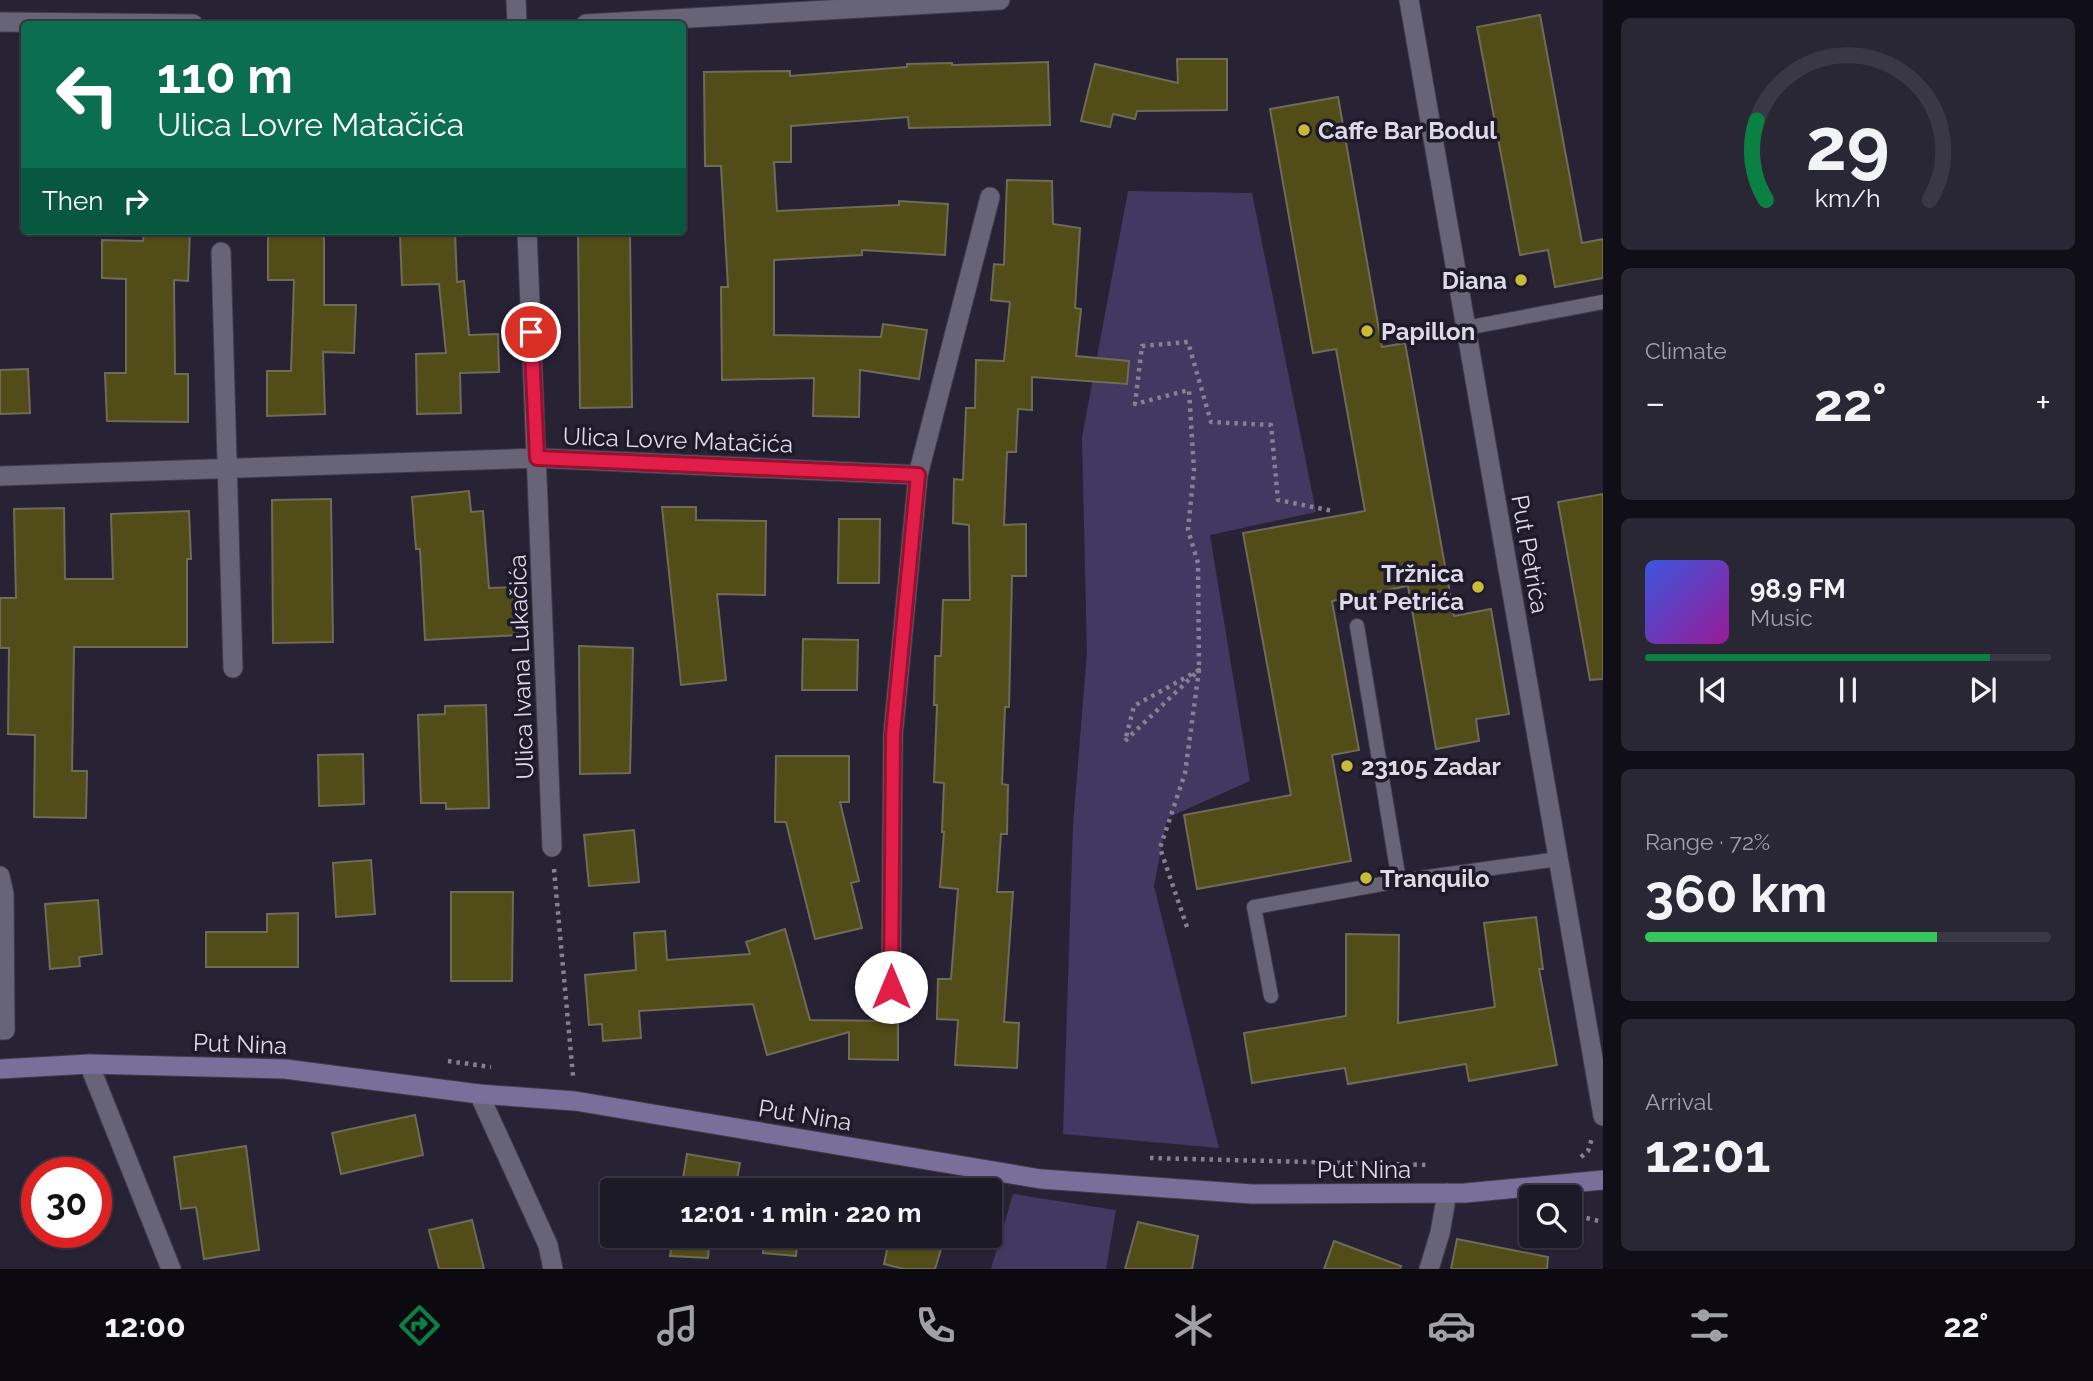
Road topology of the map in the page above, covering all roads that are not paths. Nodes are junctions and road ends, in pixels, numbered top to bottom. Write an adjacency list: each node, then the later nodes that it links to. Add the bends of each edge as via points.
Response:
1 (516, 0): 4 (street)
2 (1000, 0): 5 (street)
3 (1409, 0): 12 (street, Put Petrića)
4 (517, 21)
5 (638, 21)
6 (0, 22): 7 (street)
7 (21, 22)
8 (990, 197): 15 (street)
9 (527, 235): 13 (street, Ulica Ivana Lukačića)
10 (221, 252): 14 (street)
11 (1603, 302): 12 (lane)
12 (1466, 328): 20 (street, Put Petrića)
13 (537, 458): 14 (street, Ulica Lovre Matačića); 15 (street, Ulica Lovre Matačića); 19 (street, Ulica Ivana Lukačića)
14 (227, 468): 16 (street, Ulica Lovre Matačića); 18 (street)
15 (918, 475): 23 (street, via 893,735)
16 (0, 477)
17 (1357, 626): 22 (lane)
18 (233, 668)
19 (552, 847)
20 (1558, 859): 22 (lane); 29 (street, Put Petrića)
21 (0, 876): 25 (street, via 4,894)
22 (1399, 881): 24 (lane, via 1254,907)
23 (891, 987)
24 (1270, 996)
25 (2, 1030)
26 (89, 1064): 27 (main road, Put Nina); 28 (main road, Put Nina, via 285,1069); 32 (street)
27 (0, 1069)
28 (479, 1094): 31 (main road, Put Nina, via 575,1101 1041,1179 1252,1194); 33 (street, via 548,1245)
29 (1599, 1123)
30 (1603, 1180): 31 (main road, Put Nina)
31 (1447, 1193): 34 (street)
32 (171, 1269)
33 (553, 1269)
34 (1429, 1269)

